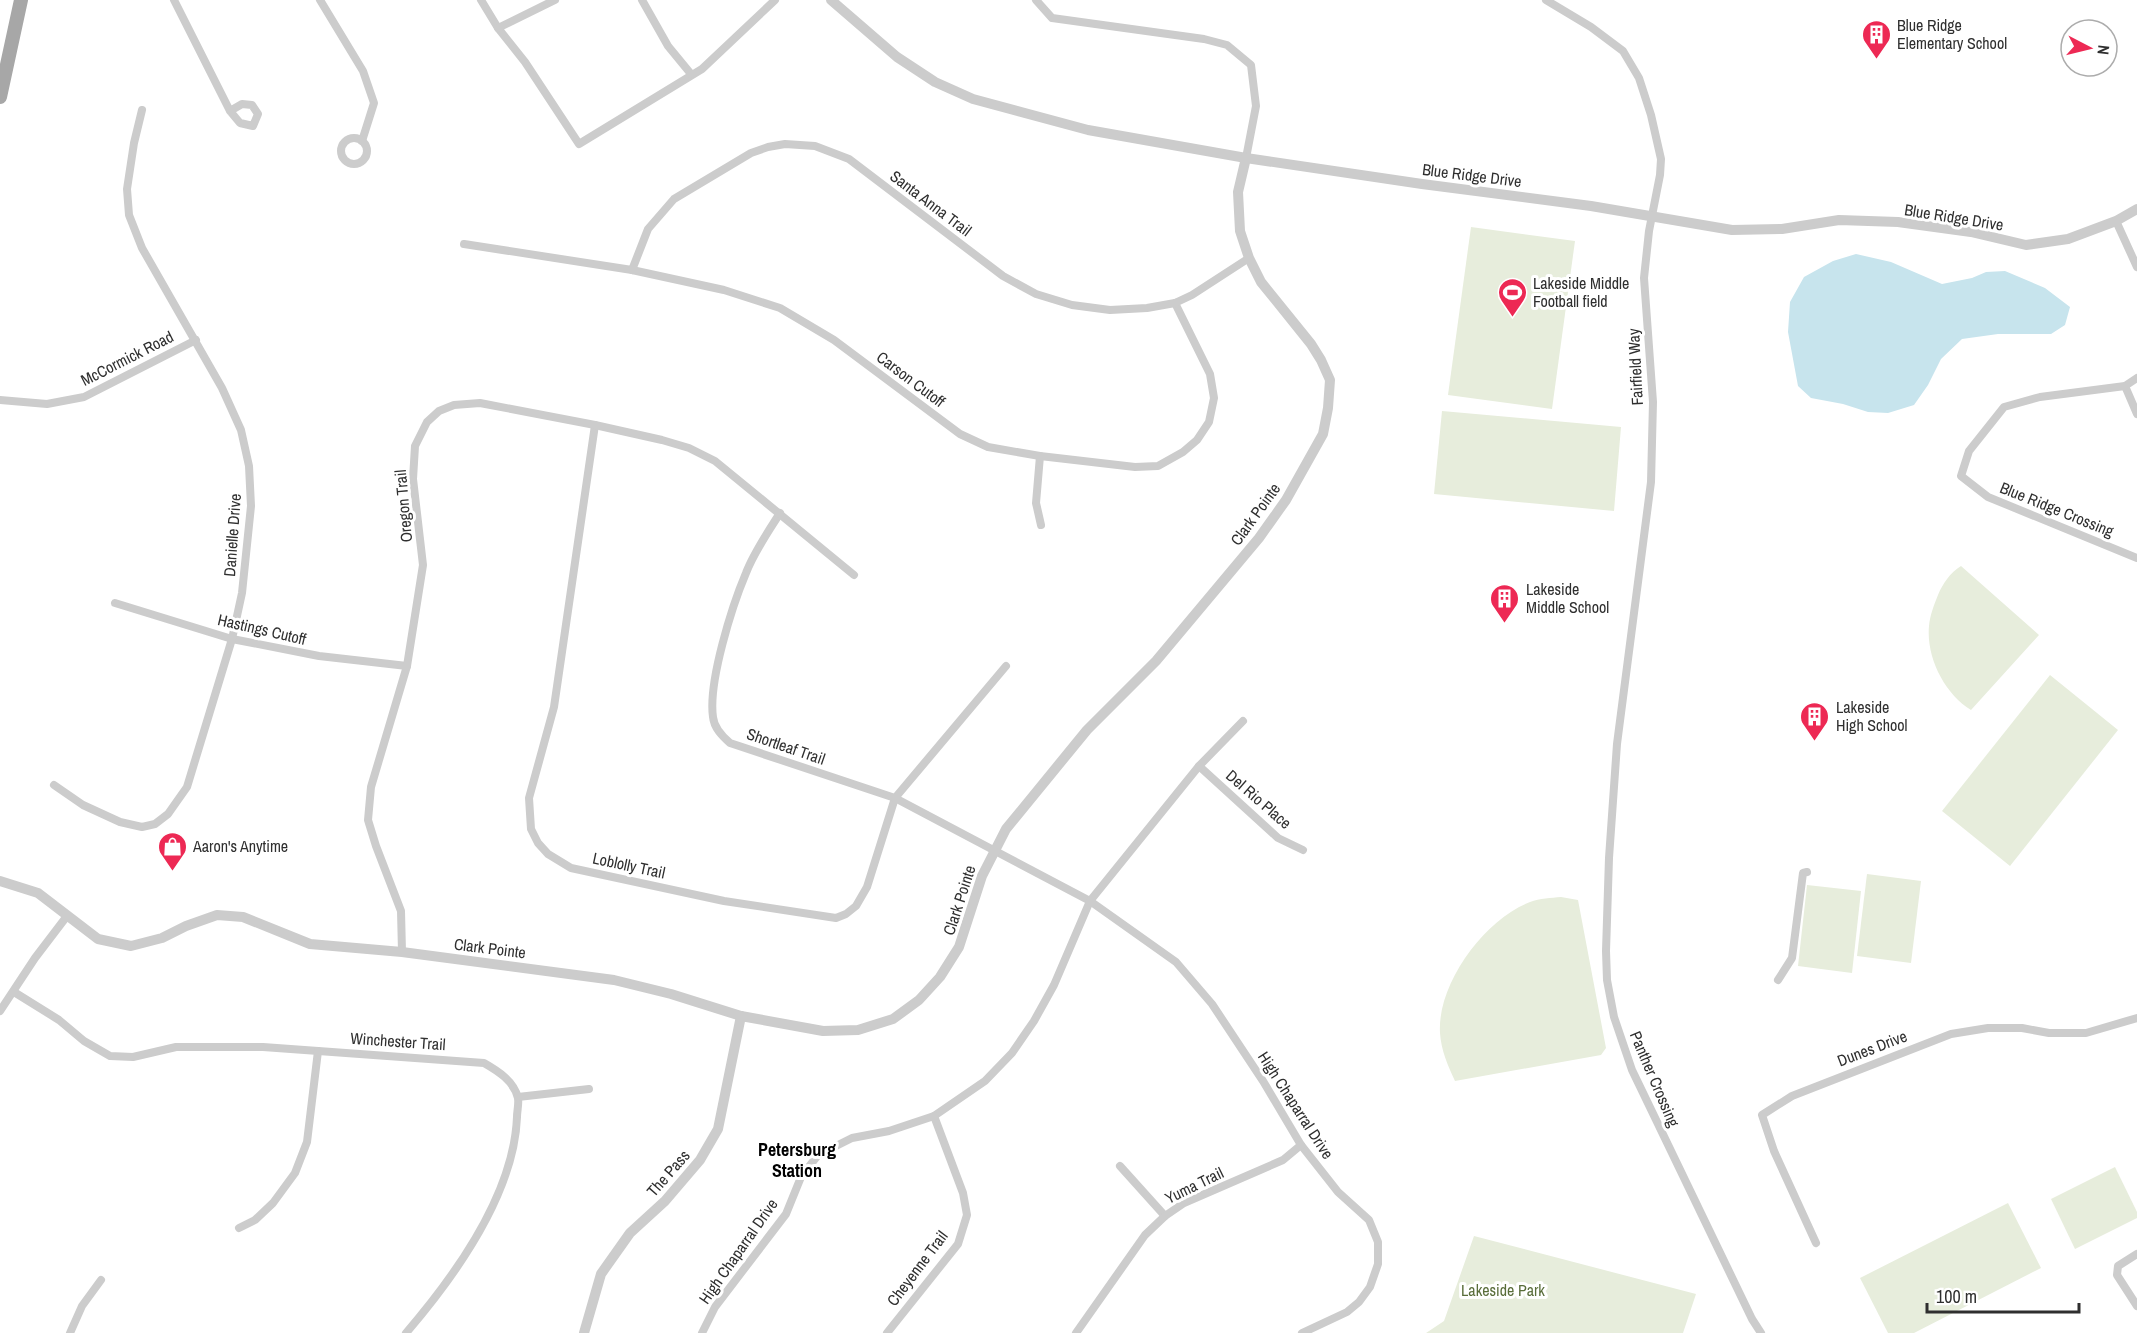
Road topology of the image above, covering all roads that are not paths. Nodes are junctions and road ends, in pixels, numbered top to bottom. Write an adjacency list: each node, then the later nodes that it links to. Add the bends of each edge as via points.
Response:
1 (21, 0): 13 (main road)
2 (174, 0): 15 (street)
3 (320, 0): 16 (street, via 363,71 374,103)
4 (481, 0): 11 (street)
5 (555, 0): 11 (street)
6 (642, 0): 12 (street, via 669,46)
7 (775, 0): 12 (street)
8 (831, 0): 17 (street, Blue Ridge Drive, via 897,57 936,82 973,99 1088,130)
9 (1036, 0): 17 (street, via 1052,18 1227,45 1251,65 1256,106)
10 (1546, 0): 19 (street, Fairfield Way, via 1623,51 1639,78 1661,159)
11 (498, 28): 12 (street, via 579,144)
12 (692, 74)
13 (0, 97)
14 (142, 110): 26 (street, Danielle Drive, via 127,189 129,215 142,248)
15 (230, 111)
16 (362, 141)
17 (1246, 158): 19 (street, Blue Ridge Drive); 22 (street, Clark Pointe, via 1238,192 1238,213)
18 (2137, 209): 20 (street, Blue Ridge Drive)
19 (1653, 218): 20 (street, Blue Ridge Drive, via 1732,230 1782,229 1839,220 1898,222 1971,232 2026,245 2068,239); 42 (street, Fairfield Way, via 1644,278 1653,402 1651,482)
20 (2116, 221): 23 (street)
21 (464, 244): 24 (street, Carson Cutoff)
22 (1249, 258): 25 (street, Santa Anna Trail); 47 (street, Clark Pointe, via 1261,282 1321,360 1329,380 1323,434 1286,500 1259,538 1156,661 1088,730 1027,802)
23 (2137, 267)
24 (633, 270): 25 (street, Santa Anna Trail, via 648,229 674,199 751,153 785,144 815,146 849,159 1003,276 1036,294 1072,305 1110,309); 32 (street, Carson Cutoff, via 724,290 780,308 834,340 960,434 988,447)
25 (1175, 303): 32 (street, Carson Cutoff, via 1210,374 1214,398 1209,422 1197,440 1158,466)
26 (196, 340): 29 (street, McCormick Road, via 84,397 47,404); 38 (street, Danielle Drive, via 241,430 249,466 251,506 242,593)
27 (2137, 378): 28 (street, Blue Ridge Crossing)
28 (2125, 386): 30 (street); 35 (street, Blue Ridge Crossing, via 2040,397 2004,407 1969,451 1961,476 1988,497)
29 (0, 400)
30 (2137, 414)
31 (595, 424): 33 (street, Oregon Trail, via 689,448 715,461); 39 (street, Oregon Trail, via 480,403 454,405 427,422 415,446 413,479 423,565); 45 (street, Loblolly Trail, via 554,707 529,798 531,829 538,843 571,868 724,901 836,918 856,906 867,887)
32 (1040, 456): 34 (street, via 1036,503)
33 (780, 513): 36 (street, Oregon Trail); 45 (street, Shortleaf Trail, via 746,572 733,609 716,679 713,718 720,734 730,743)
34 (1041, 525)
35 (2137, 558)
36 (854, 575)
37 (115, 603): 38 (street, Hastings Cutoff)
38 (232, 639): 39 (street, Hastings Cutoff, via 319,656); 44 (street, Danielle Drive, via 187,786 168,814 155,824 142,827 120,822 83,805)
39 (407, 666): 52 (street, Oregon Trail, via 371,787 368,820 400,911)
40 (1006, 666): 45 (street, Loblolly Trail)
41 (1243, 721): 43 (street, High Chaparral Drive)
42 (1617, 744): 77 (street, Panther Crossing, via 1606,951 1614,1017 1632,1070)
43 (1199, 766): 46 (street, Del Rio Place, via 1278,838); 50 (street, High Chaparral Drive)
44 (54, 785)
45 (895, 798): 47 (street, Shortleaf Trail)
46 (1303, 850)
47 (993, 852): 50 (street, High Chaparral Drive); 56 (street, Clark Pointe, via 960,947 919,1000 893,1019 858,1030 823,1030)
48 (1807, 872): 53 (street, via 1803,873 1792,958)
49 (0, 881): 51 (street, Clark Pointe, via 38,893)
50 (1090, 902): 61 (street, High Chaparral Drive, via 1054,985 1012,1053 985,1081); 62 (street, High Chaparral Drive, via 1176,963 1212,1004)
51 (67, 916): 52 (street, Clark Pointe, via 98,939 131,946 217,915 243,917 310,944); 54 (street)
52 (402, 952): 56 (street, Clark Pointe, via 614,980)
53 (1778, 980)
54 (14, 992): 55 (street); 58 (street, Winchester Trail, via 110,1056 133,1057 176,1047)
55 (0, 1011)
56 (741, 1016): 72 (street, The Pass, via 718,1129 700,1160 665,1201 630,1233 601,1274)
57 (2137, 1018): 66 (street, Dunes Drive, via 2086,1033 1988,1028 1951,1034 1808,1089 1762,1115 1773,1151)
58 (318, 1051): 60 (street, Winchester Trail, via 484,1063 505,1075); 65 (street, via 307,1142 295,1173 273,1203 255,1220)
59 (589, 1089): 60 (street)
60 (518, 1097): 71 (street, via 512,1154 478,1237)
61 (934, 1116): 73 (street, High Chaparral Drive, via 852,1138 818,1155 801,1177 786,1214 715,1307); 74 (street, Cheyenne Trail, via 963,1193 967,1215 958,1244)
62 (1301, 1145): 64 (street, Yuma Trail, via 1283,1160 1184,1203); 76 (street, High Chaparral Drive, via 1338,1192 1369,1220 1378,1242 1378,1264 1370,1287 1359,1302 1347,1312)
63 (1119, 1166): 64 (street)
64 (1165, 1216): 75 (street, Yuma Trail, via 1145,1235)
65 (238, 1228)
66 (1816, 1243)
67 (2137, 1254): 69 (street, via 2118,1266 2117,1275)
68 (101, 1280): 70 (street, via 82,1306)
69 (2137, 1306)
70 (70, 1333)
71 (406, 1333)
72 (584, 1333)
73 (702, 1333)
74 (887, 1333)
75 (1076, 1333)
76 (1302, 1333)
77 (1761, 1333)

